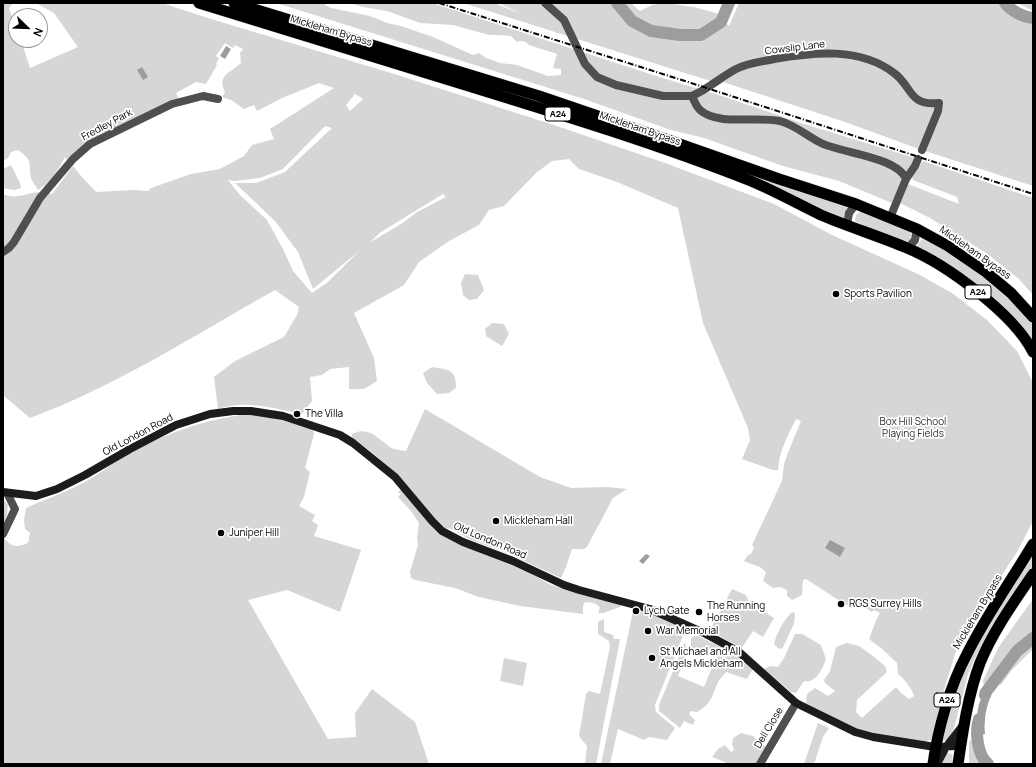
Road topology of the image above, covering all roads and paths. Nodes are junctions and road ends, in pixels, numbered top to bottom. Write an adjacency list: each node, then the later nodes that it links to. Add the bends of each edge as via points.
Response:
1 (199, 3): 11 (highway, Mickleham Bypass / A24, via 610,131 752,182)
2 (234, 3): 9 (highway, Mickleham Bypass / A24, via 539,96)
3 (545, 3): 4 (street, Cowslip Lane, via 564,20 585,64 597,77 616,85 663,96)
4 (692, 96): 6 (street, Cowslip Lane, via 736,69 752,63 814,53 847,54 873,60 895,73 920,102 939,103); 8 (street, via 699,109 710,116 723,119 761,118 781,122 838,150 889,164 904,174)
5 (218, 99): 14 (street, Fredley Park, via 203,96 172,104 90,144 73,159 41,197 14,242)
6 (922, 150)
7 (918, 159): 8 (street)
8 (906, 179): 10 (street)
9 (856, 204): 10 (highway, Mickleham Bypass / A24); 11 (street, via 849,213)
10 (890, 218): 12 (highway, Mickleham Bypass / A24)
11 (847, 225): 13 (highway, Mickleham Bypass / A24)
12 (917, 229): 13 (street, via 915,240); 15 (highway, Mickleham Bypass / A24, via 986,272 1011,293)
13 (908, 248): 16 (highway, Mickleham Bypass / A24, via 954,275 984,297 1014,324)
14 (3, 252)
15 (1033, 317)
16 (1033, 352)
17 (5, 492): 18 (street, via 15,509); 21 (main road, Old London Road, via 36,496 57,489 176,425 205,416 251,411 283,416 340,435 353,443 395,477 442,531 564,585 650,609 704,633 739,652)
18 (3, 534)
19 (1033, 544): 24 (highway, Mickleham Bypass / A24, via 966,655 945,706)
20 (1033, 574): 22 (highway, A24, via 994,635 981,663)
21 (796, 703): 24 (main road, Old London Road, via 855,732); 25 (street, Dell Close)
22 (964, 724): 23 (highway, A24); 24 (main road)
23 (961, 743): 24 (main road, Old London Road, via 956,746); 28 (highway, A24)
24 (940, 747): 26 (highway, Mickleham Bypass / A24); 27 (main road)
25 (760, 764)
26 (932, 764)
27 (937, 764)
28 (958, 764)

